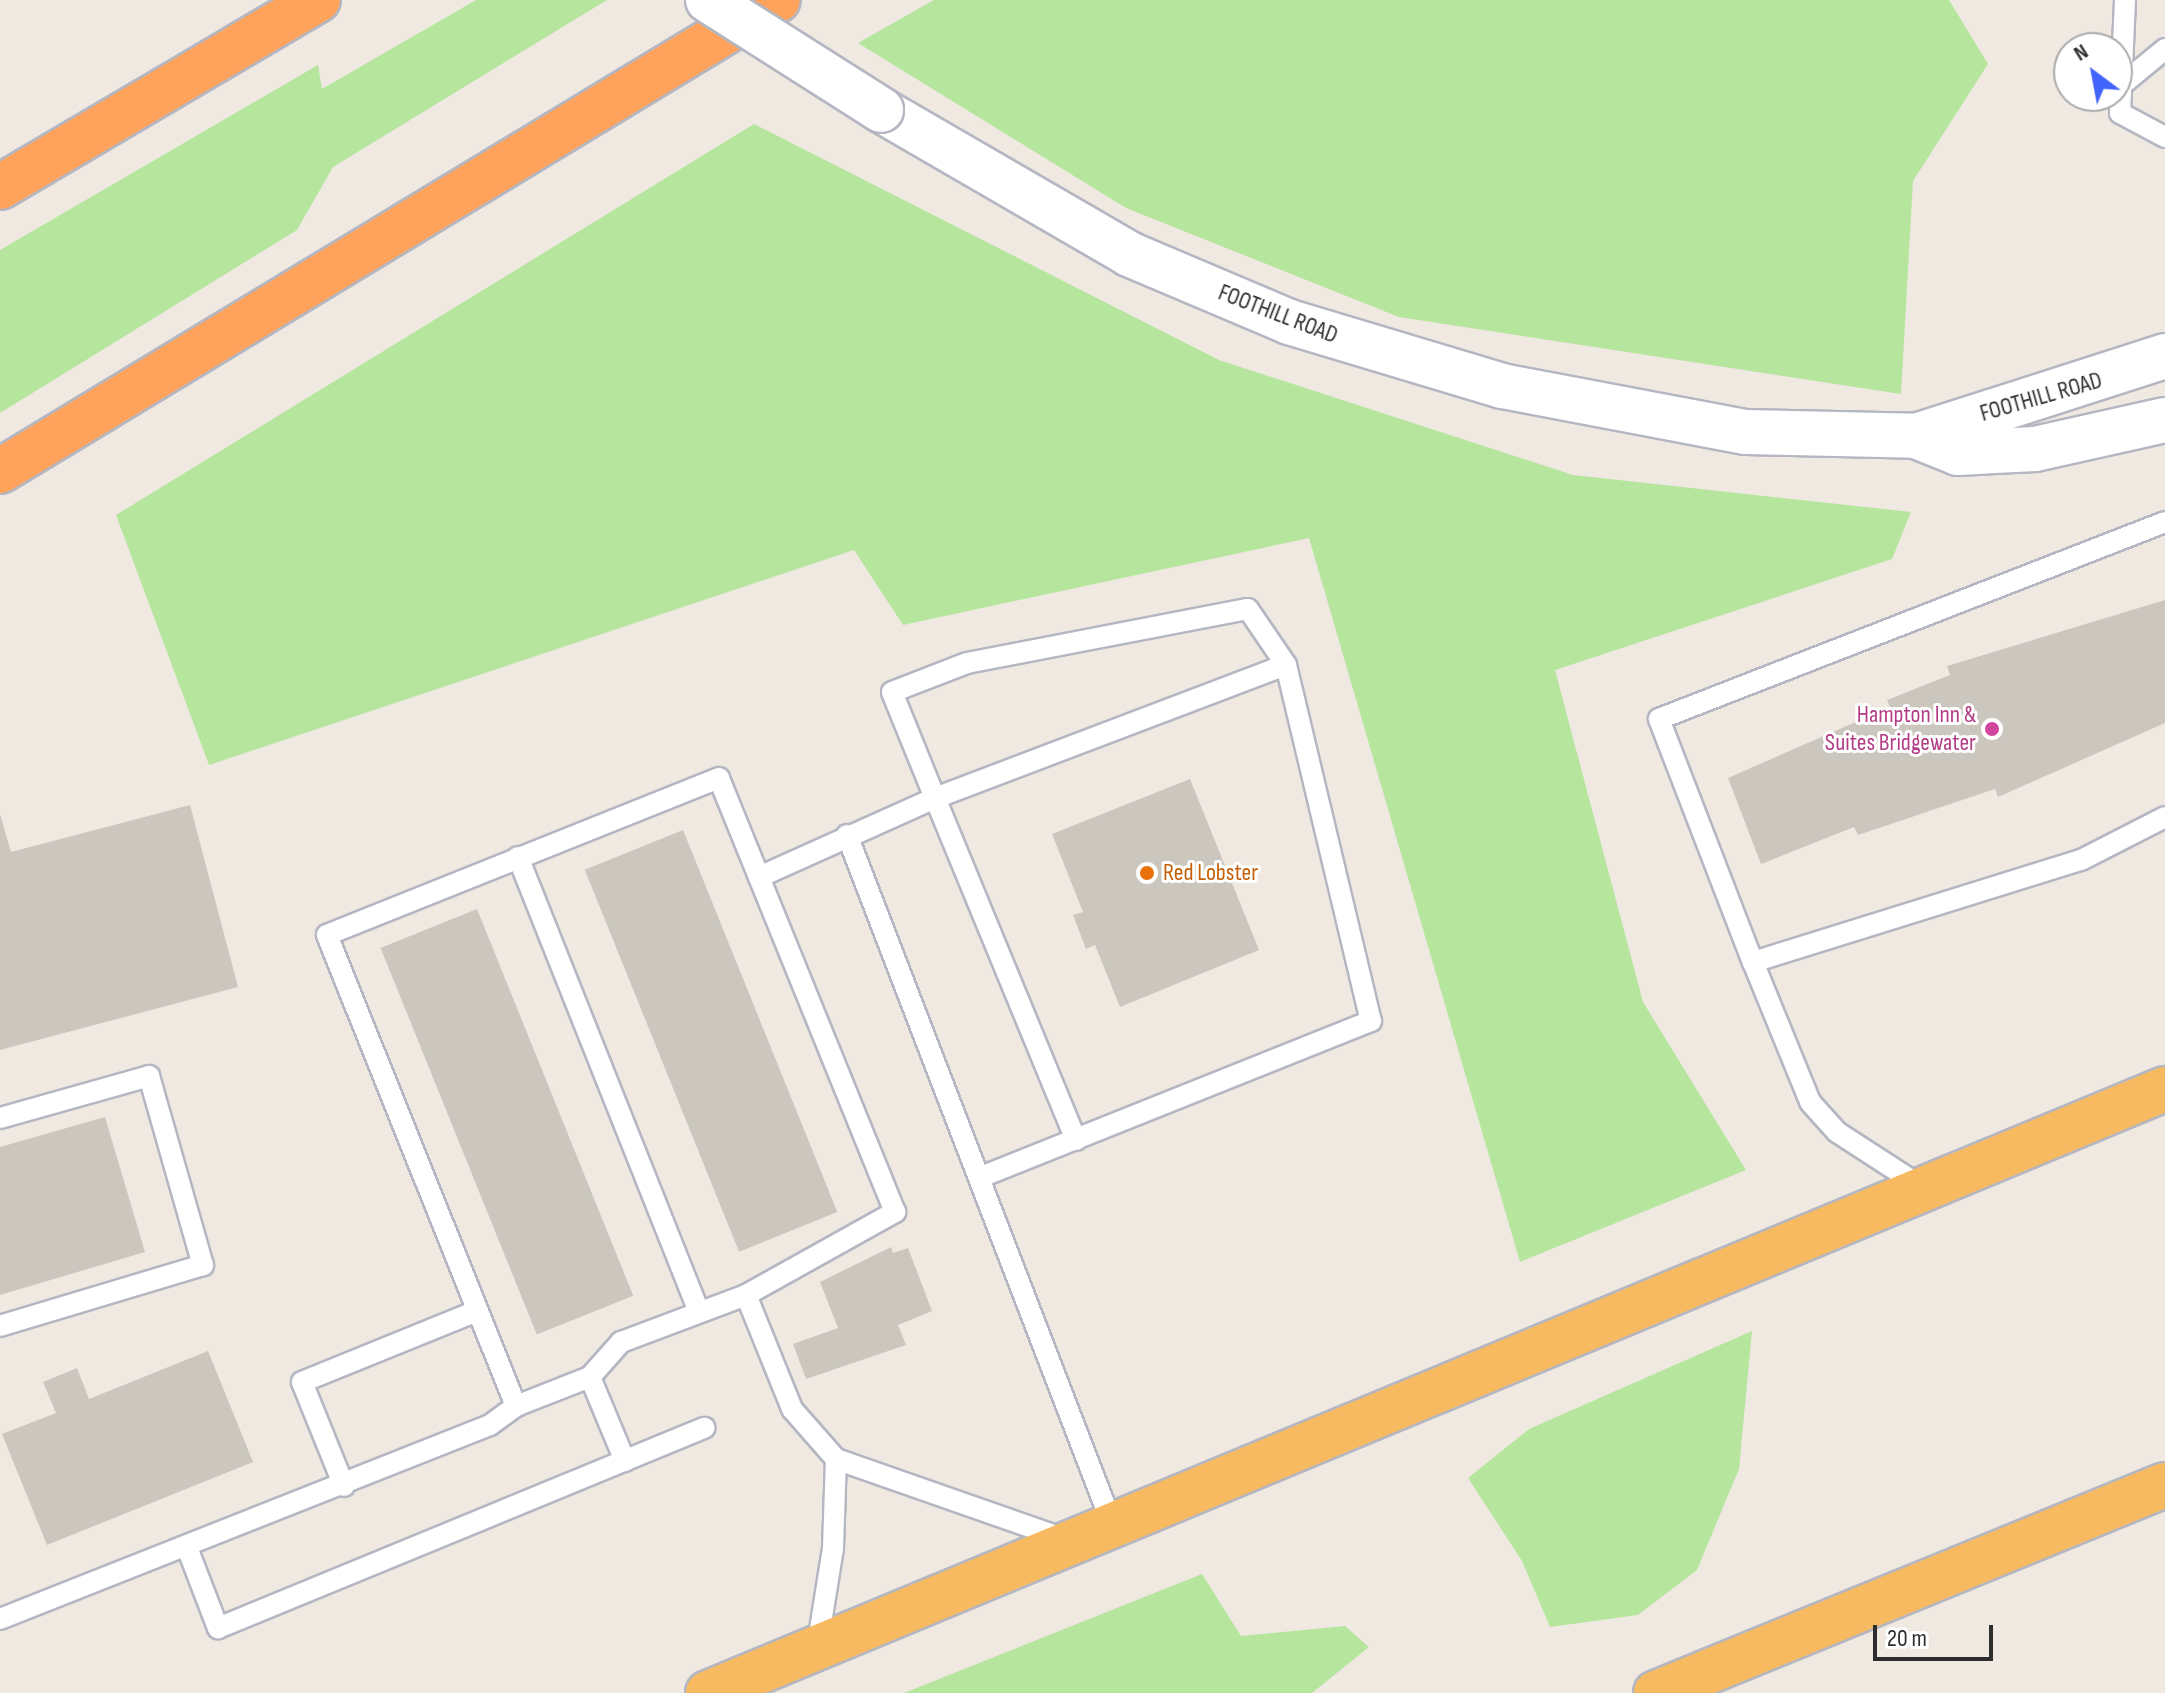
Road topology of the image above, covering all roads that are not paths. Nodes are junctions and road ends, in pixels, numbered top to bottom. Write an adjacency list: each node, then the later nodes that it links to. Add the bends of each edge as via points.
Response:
1 (318, 0): 10 (highway)
2 (708, 0): 13 (street, FOOTHILL ROAD, bridge, via 881,110 1129,254 1289,322 1397,357 1602,408 1746,432)
3 (778, 0): 14 (highway)
4 (2125, 0): 5 (lane)
5 (2125, 32)
6 (2165, 49): 7 (lane)
7 (2133, 75)
8 (2120, 112): 9 (lane)
9 (2165, 137)
10 (0, 187)
11 (2165, 356): 13 (street, FOOTHILL ROAD)
12 (2165, 420): 13 (street, FOOTHILL ROAD, via 2035,449 1958,453)
13 (1916, 436)
14 (0, 471)
15 (2165, 522): 22 (lane, via 1659,719)
16 (1286, 665): 17 (lane); 17 (lane, via 1248,609 967,663 892,692); 25 (lane, via 1371,1021)
17 (935, 798): 19 (lane); 25 (lane)
18 (2165, 817): 22 (lane, via 2081,860)
19 (847, 835): 21 (lane); 26 (lane)
20 (518, 857): 21 (lane, via 719,778); 29 (lane, via 327,935); 30 (lane)
21 (759, 877): 28 (lane, via 895,1212)
22 (1753, 962): 27 (lane, via 1810,1102 1837,1132)
23 (2165, 1089): 27 (highway)
24 (0, 1118): 31 (lane, via 149,1076 203,1265)
25 (1076, 1140): 26 (lane)
26 (980, 1177): 39 (lane)
27 (1922, 1187): 39 (highway)
28 (746, 1295): 30 (lane); 35 (lane, via 792,1409)
29 (477, 1311): 33 (lane); 38 (lane, via 302,1382)
30 (699, 1311): 32 (lane, via 621,1342)
31 (0, 1326)
32 (590, 1377): 33 (lane); 36 (lane)
33 (516, 1406): 38 (lane, via 490,1425)
34 (704, 1428): 36 (lane)
35 (836, 1459): 39 (lane); 42 (lane, via 833,1548)
36 (625, 1461): 40 (lane, via 218,1628)
37 (2165, 1485): 44 (highway)
38 (344, 1486): 40 (lane)
39 (1096, 1536): 42 (highway)
40 (188, 1550): 41 (lane)
41 (0, 1619)
42 (817, 1648): 43 (highway)
43 (708, 1693)
44 (1656, 1693)

